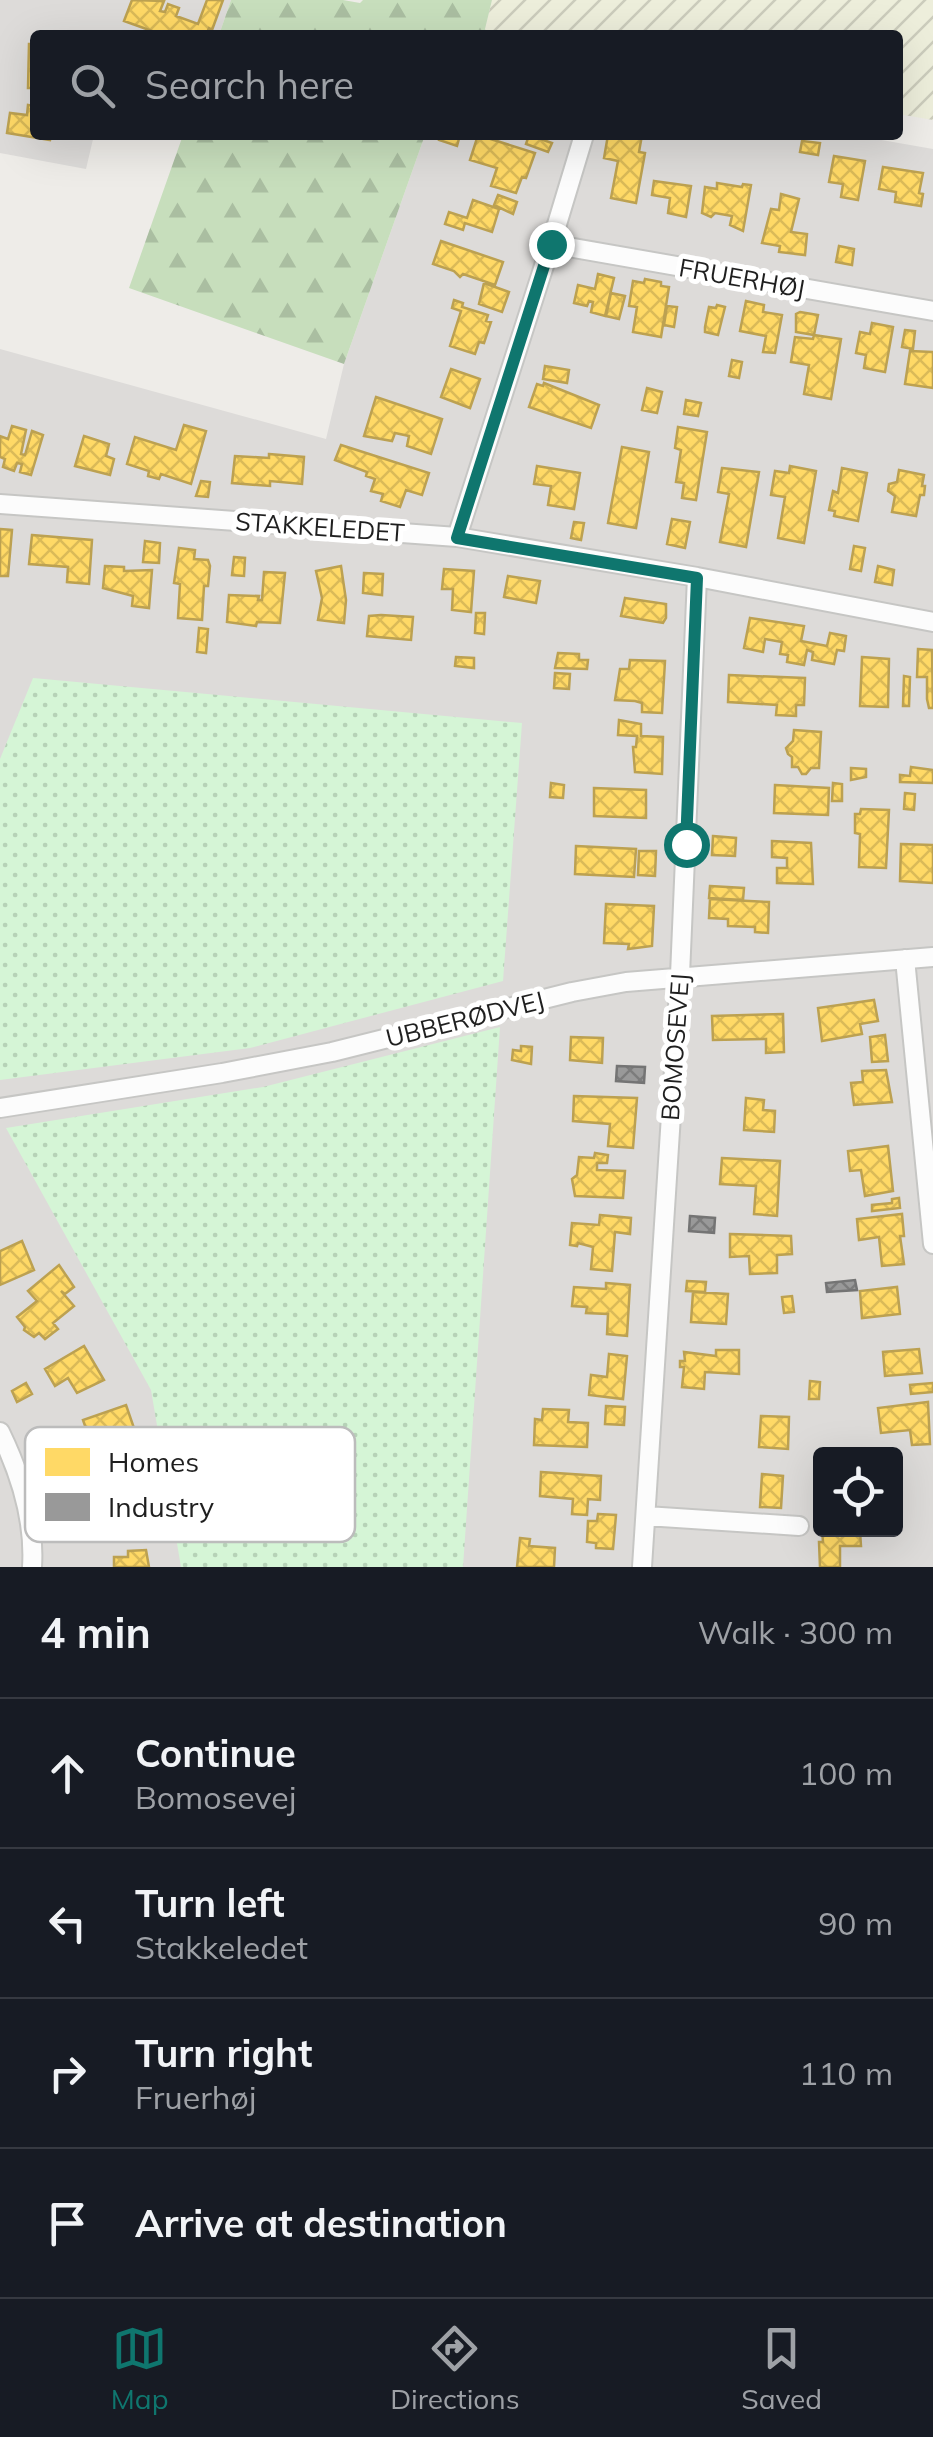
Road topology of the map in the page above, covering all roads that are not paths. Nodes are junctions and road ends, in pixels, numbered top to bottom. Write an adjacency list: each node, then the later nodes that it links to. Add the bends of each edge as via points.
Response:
1 (582, 140): 2 (street)
2 (551, 244): 3 (street, FRUERHØJ); 5 (street)
3 (933, 311)
4 (0, 504): 5 (street, STAKKELEDET)
5 (457, 538): 6 (street, STAKKELEDET)
6 (697, 578): 7 (street, STAKKELEDET); 10 (street, BOMOSEVEJ)
7 (933, 622)
8 (933, 957): 9 (street, UBBERØDVEJ)
9 (904, 960): 10 (street, UBBERØDVEJ); 12 (street)
10 (680, 976): 11 (street, UBBERØDVEJ, via 572,992 241,1070); 15 (street, BOMOSEVEJ)
11 (0, 1108)
12 (933, 1244)
13 (0, 1432): 14 (street)
14 (25, 1503)
15 (646, 1516): 16 (street); 19 (street, BOMOSEVEJ)
16 (798, 1526)
17 (31, 1542): 18 (street)
18 (32, 1567)
19 (642, 1567)

